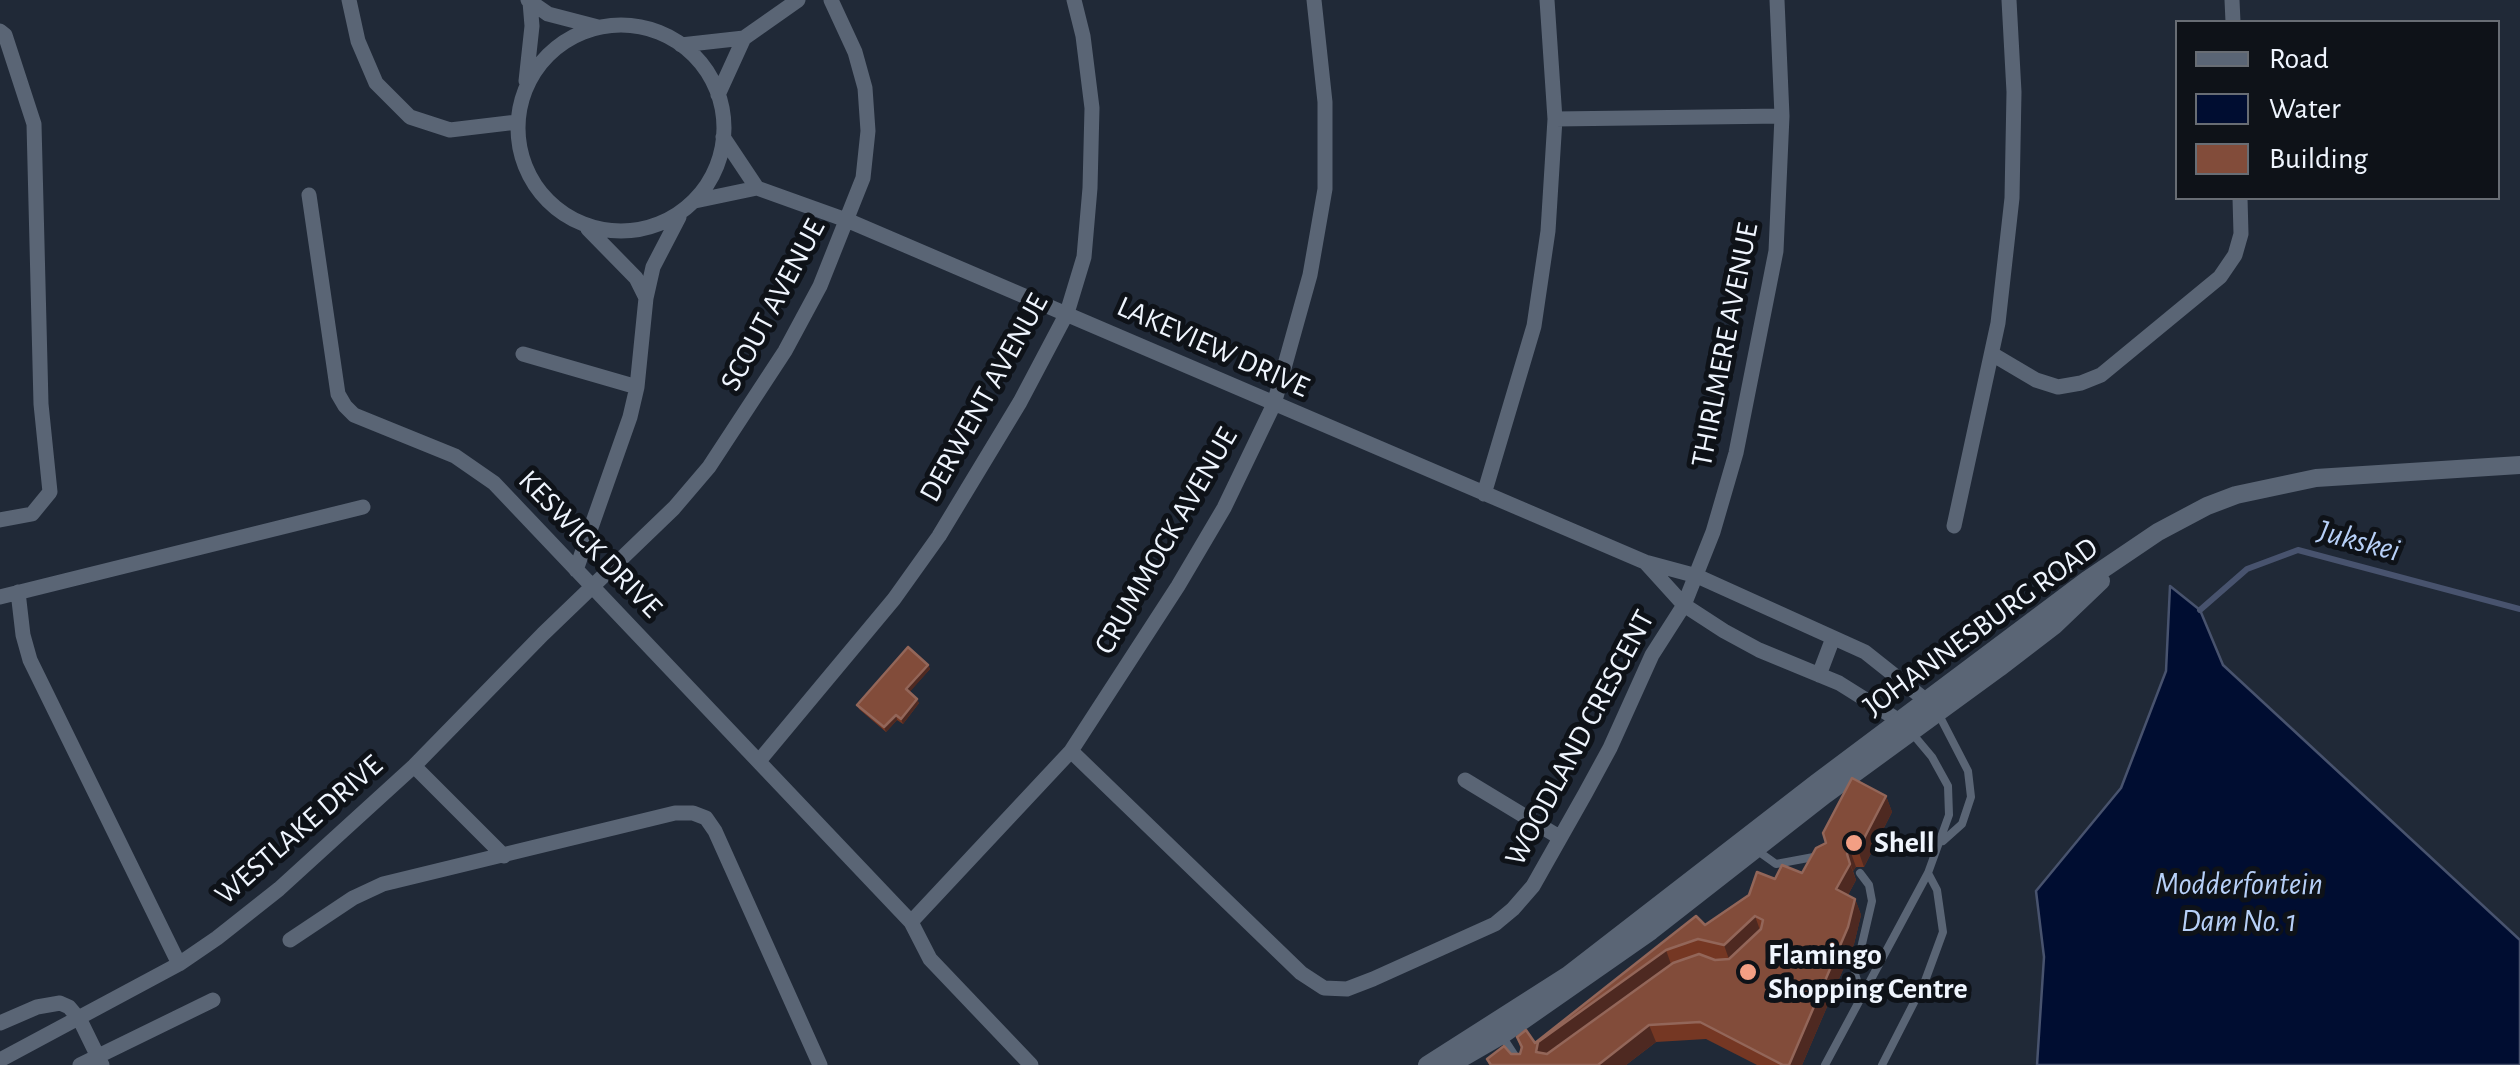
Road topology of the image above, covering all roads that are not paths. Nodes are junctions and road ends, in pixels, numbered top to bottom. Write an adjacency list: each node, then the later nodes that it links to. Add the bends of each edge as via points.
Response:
1 (350, 0): 18 (street, via 376,83 410,117 450,130)
2 (798, 0): 12 (street)
3 (830, 0): 24 (street, SCOUT AVENUE, via 865,88 863,178)
4 (1074, 0): 27 (street, DERWENT AVENUE, via 1092,108 1090,188 1084,257)
5 (1314, 0): 31 (street, CRUMMOCK AVENUE, via 1325,102 1325,189 1310,276)
6 (1547, 0): 17 (street)
7 (1777, 0): 16 (street, THIRLMERE AVENUE)
8 (2009, 0): 29 (street, via 2012,198)
9 (529, 1): 10 (street, via 548,14); 14 (street)
10 (599, 27): 13 (street, via 656,31); 14 (street, via 567,40 542,61)
11 (0, 31): 35 (street, via 34,124 41,404 50,492 32,514)
12 (744, 38): 13 (street); 15 (street)
13 (682, 45): 15 (street)
14 (524, 90): 18 (street)
15 (718, 96): 19 (street)
16 (1782, 116): 17 (street); 39 (street, THIRLMERE AVENUE, via 1768,299 1736,453)
17 (1556, 119): 33 (street, via 1534,326)
18 (517, 122): 25 (street, via 534,184 556,209)
19 (723, 138): 20 (street); 23 (street, via 714,172)
20 (757, 188): 23 (street); 24 (street, LAKEVIEW DRIVE)
21 (309, 196): 38 (street, KESWICK DRIVE, via 344,406 473,466)
22 (2240, 200): 29 (street, via 2242,234 2220,277 2100,375 2058,387)
23 (688, 206): 25 (street, via 634,231); 26 (street, via 661,247)
24 (848, 221): 27 (street, LAKEVIEW DRIVE); 40 (street, SCOUT AVENUE, via 785,351 709,468)
25 (584, 225): 26 (street, via 629,270)
26 (646, 298): 30 (street)
27 (1066, 313): 31 (street, LAKEVIEW DRIVE); 49 (street, DERWENT AVENUE, via 939,536)
28 (522, 354): 30 (street)
29 (1992, 354): 36 (street)
30 (638, 387): 38 (street)
31 (1274, 404): 33 (street, LAKEVIEW DRIVE); 48 (street, CRUMMOCK AVENUE, via 1215,524)
32 (2520, 465): 46 (street, JOHANNESBURG ROAD, via 2335,476 2207,506 2125,555 2055,625)
33 (1484, 494): 37 (street, LAKEVIEW DRIVE)
34 (363, 508): 41 (street)
35 (0, 520)
36 (1954, 526)
37 (1645, 562): 39 (street, LAKEVIEW DRIVE); 43 (street, LAKEVIEW DRIVE)
38 (576, 570): 40 (street, KESWICK DRIVE)
39 (1697, 576): 43 (street, WOODLAND CRESCENT); 44 (street, LAKEVIEW DRIVE)
40 (592, 585): 49 (street, KESWICK DRIVE); 50 (street, WESTLAKE DRIVE)
41 (18, 592): 42 (street); 61 (street, via 30,660)
42 (0, 597)
43 (1684, 606): 45 (street, LAKEVIEW DRIVE, via 1759,650); 52 (street, WOODLAND CRESCENT, via 1652,655)
44 (1832, 638): 45 (street); 46 (street, LAKEVIEW DRIVE, via 1865,652)
45 (1819, 675): 47 (street, LAKEVIEW DRIVE)
46 (1934, 706): 47 (street, JOHANNESBURG ROAD); 53 (lane, via 1968,772 1972,798 1962,824)
47 (1906, 726): 53 (lane, via 1948,786); 54 (street, JOHANNESBURG ROAD, via 1825,795)
48 (1071, 751): 52 (street, WOODLAND CRESCENT, via 1301,974 1324,988 1347,990 1495,924 1533,886); 59 (street, CRUMMOCK AVENUE)
49 (759, 761): 59 (street, KESWICK DRIVE)
50 (414, 766): 55 (street); 61 (street, WESTLAKE DRIVE, via 278,889)
51 (1464, 780): 52 (street)
52 (1560, 837)
53 (1940, 844): 58 (lane)
54 (1751, 845): 56 (lane, via 1769,862 1782,864); 66 (street, JOHANNESBURG ROAD)
55 (504, 856): 60 (street, via 383,884); 70 (street, via 675,814 706,818)
56 (1826, 856)
57 (1860, 873): 62 (lane, via 1872,901 1855,974)
58 (1928, 873): 62 (lane); 76 (lane, via 1943,932)
59 (911, 922): 71 (street, KESWICK DRIVE, via 930,958)
60 (290, 940)
61 (178, 964): 64 (street, WESTLAKE DRIVE)
62 (1862, 996): 75 (lane)
63 (213, 1000): 68 (street)
64 (80, 1020): 65 (street, via 60,1002); 67 (street, WESTLAKE DRIVE); 68 (street)
65 (0, 1023)
66 (1498, 1029): 72 (street, JOHANNESBURG ROAD); 73 (street, JOHANNESBURG ROAD); 74 (lane)
67 (0, 1060)
68 (100, 1061): 69 (street)
69 (80, 1065)
70 (820, 1065)
71 (1031, 1065)
72 (1426, 1065)
73 (1450, 1065)
74 (1521, 1065)
75 (1825, 1065)
76 (1882, 1065)

